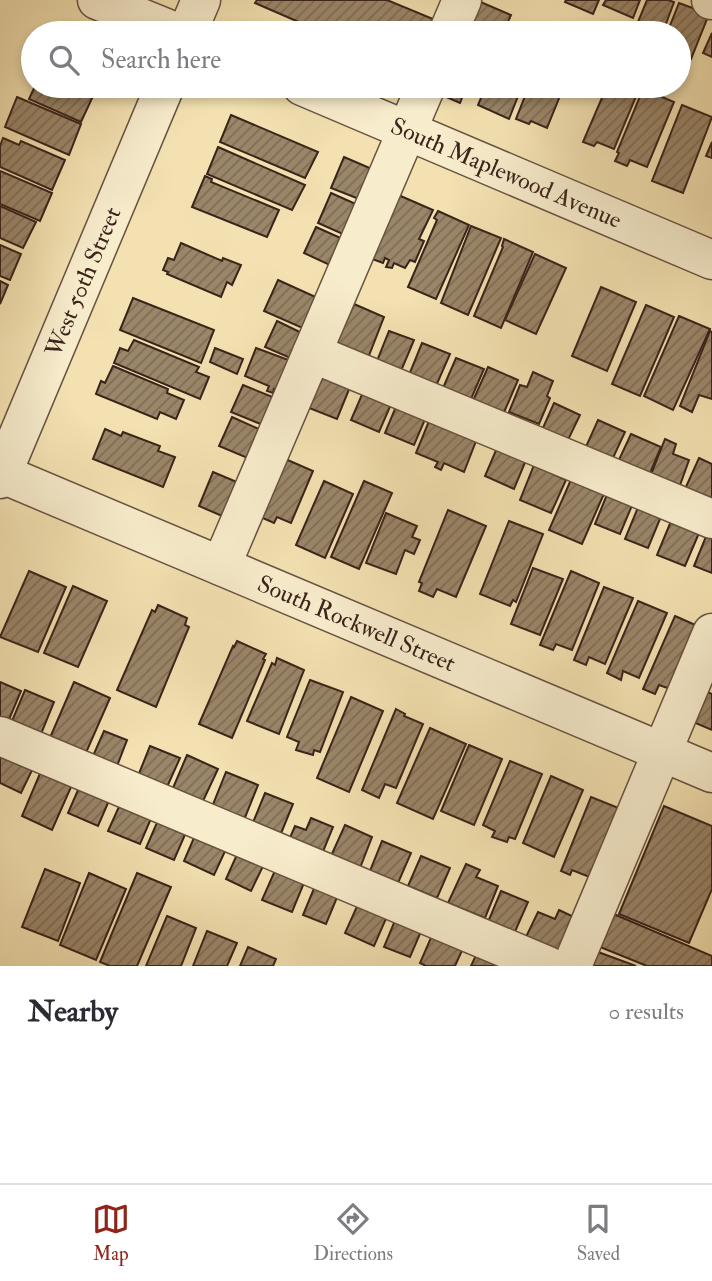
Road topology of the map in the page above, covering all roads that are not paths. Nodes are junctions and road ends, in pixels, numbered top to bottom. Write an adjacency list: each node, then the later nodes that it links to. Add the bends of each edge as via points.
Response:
1 (97, 0): 4 (street)
2 (201, 0): 5 (street)
3 (462, 0): 6 (street)
4 (149, 21)
5 (192, 21)
6 (453, 21)
7 (160, 98): 13 (street, West 50th Street)
8 (331, 98): 10 (street, South Maplewood Avenue)
9 (421, 98): 10 (street)
10 (407, 130): 11 (street, South Maplewood Avenue); 12 (street)
11 (712, 260)
12 (312, 353): 14 (street); 15 (street)
13 (1, 475): 15 (street, South Rockwell Street)
14 (712, 519)
15 (221, 566): 18 (street, South Rockwell Street)
16 (712, 633): 18 (street)
17 (0, 736): 20 (street)
18 (662, 752): 19 (street, South Rockwell Street); 21 (street)
19 (712, 773)
20 (548, 966)
21 (572, 966)

